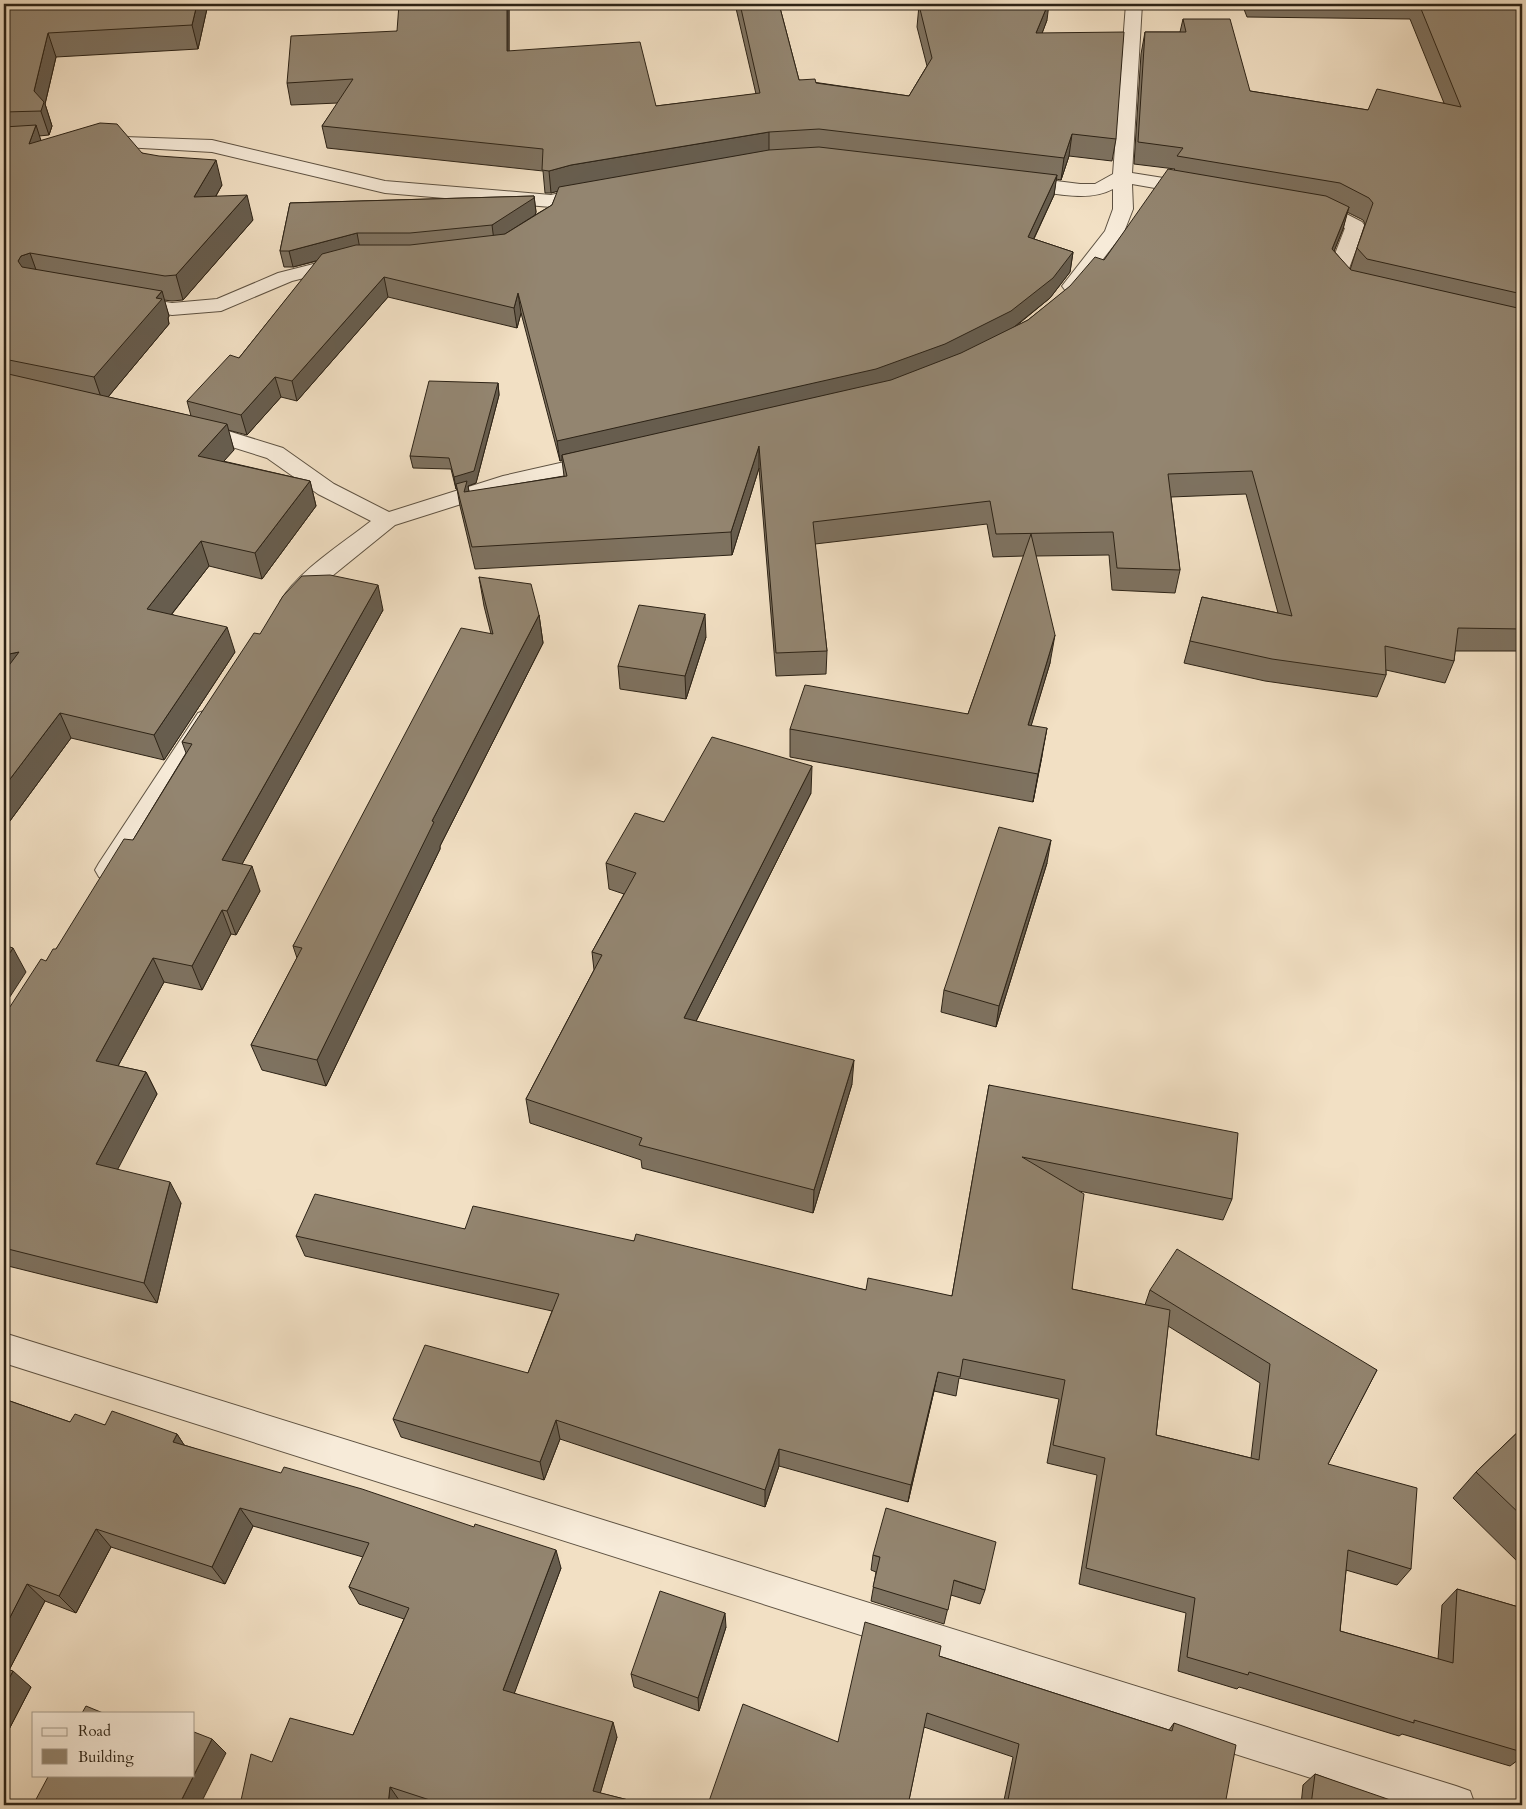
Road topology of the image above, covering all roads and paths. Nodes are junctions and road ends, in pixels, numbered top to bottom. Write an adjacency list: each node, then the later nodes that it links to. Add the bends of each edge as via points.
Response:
1 (1134, 4): 3 (street)
2 (76, 141): 5 (street, via 212,146 386,187 548,210 573,195)
3 (1122, 177): 4 (street, via 1099,189 1080,190); 6 (street); 11 (street, via 1123,209 1114,232)
4 (1003, 181)
5 (612, 188)
6 (1209, 192)
7 (1297, 206): 9 (street, via 1326,210 1355,226 1338,272 1352,286)
8 (360, 257): 10 (street, via 285,278 221,305 172,309)
9 (1371, 291)
10 (109, 298)
11 (1058, 303)
12 (173, 426): 14 (street, via 275,453 326,489)
13 (618, 456): 14 (street, via 511,481)
14 (387, 520): 15 (street, via 314,579)
15 (275, 620)
16 (219, 700): 17 (street)
17 (96, 890)
18 (4, 1348): 19 (street)
19 (1456, 1805)

